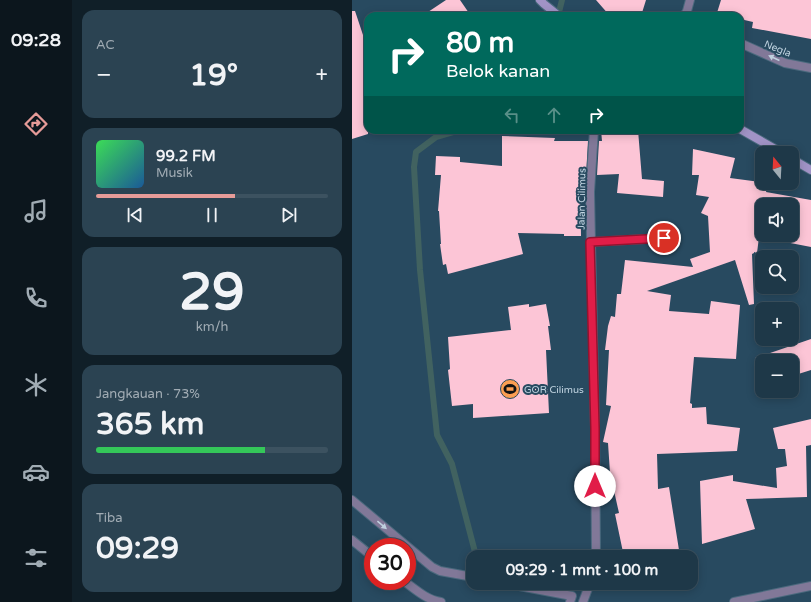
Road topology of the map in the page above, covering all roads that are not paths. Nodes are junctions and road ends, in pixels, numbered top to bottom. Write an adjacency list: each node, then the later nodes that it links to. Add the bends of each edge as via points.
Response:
1 (690, 0): 4 (street)
2 (543, 3): 3 (main road)
3 (554, 12)
4 (685, 12)
5 (744, 45): 6 (street, Negla, one-way to 5, via 785,63)
6 (811, 68)
7 (744, 131): 9 (main road)
8 (594, 134): 13 (street, Jalan Cilimus)
9 (770, 146)
10 (799, 163): 11 (main road)
11 (811, 170)
12 (664, 238): 13 (street)
13 (590, 242): 17 (street, Jalan Cilimus)
14 (352, 500): 18 (street, one-way to 18, via 432,567)
15 (352, 540): 16 (street)
16 (364, 550)
17 (596, 550)
18 (466, 576)
19 (811, 586): 26 (street)
20 (415, 590): 23 (street)
21 (540, 590): 24 (street, via 572,596)
22 (587, 590): 25 (street)
23 (441, 602)
24 (570, 602)
25 (583, 602)
26 (734, 602)

